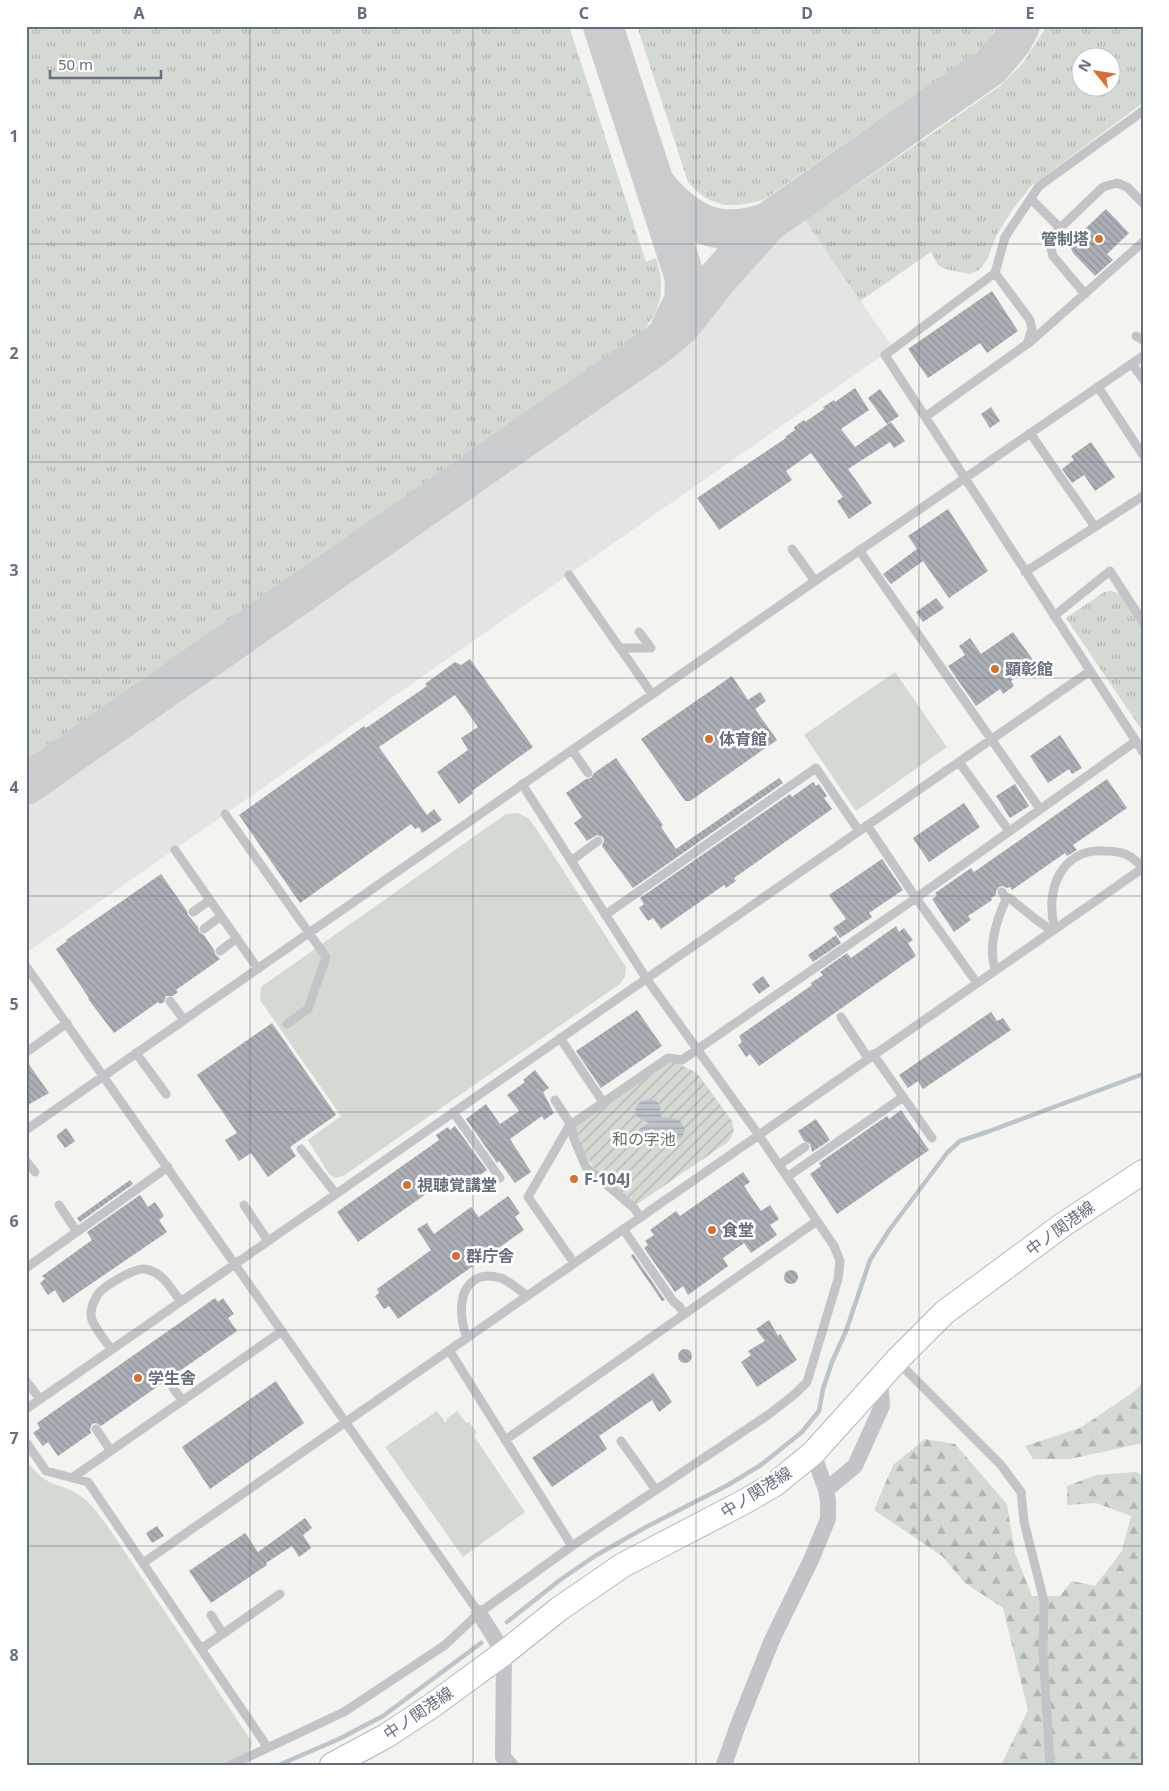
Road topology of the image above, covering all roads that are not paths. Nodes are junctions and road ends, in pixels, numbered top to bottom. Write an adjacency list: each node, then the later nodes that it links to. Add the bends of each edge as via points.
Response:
1 (1143, 111): 2 (lane, via 1039,186)
2 (1031, 199): 4 (lane); 6 (lane, via 1005,237)
3 (1143, 203): 4 (lane, via 1127,187 1117,183 1103,187)
4 (1060, 228): 7 (lane, via 1050,244 1053,256)
5 (1143, 242): 7 (lane)
6 (995, 274): 8 (lane, via 1030,320 1032,330); 13 (lane, via 885,355)
7 (1085, 294): 8 (lane)
8 (1028, 344): 13 (lane)
9 (1143, 356): 10 (lane)
10 (1132, 364): 11 (lane); 12 (lane)
11 (1143, 379)
12 (1098, 387): 14 (lane); 15 (lane)
13 (925, 417): 16 (lane)
14 (1030, 433): 16 (lane); 18 (lane)
15 (1143, 455)
16 (964, 478): 20 (lane); 21 (lane)
17 (1143, 496): 18 (lane)
18 (1095, 527): 21 (lane)
19 (792, 549): 23 (lane)
20 (858, 550): 23 (lane); 30 (lane)
21 (1025, 572): 24 (lane)
22 (569, 575): 27 (lane)
23 (815, 580): 29 (lane)
24 (1054, 616): 25 (lane, via 1110,571); 28 (lane)
25 (1143, 622)
26 (639, 632): 27 (lane, via 651,648)
27 (620, 648): 29 (lane)
28 (1090, 670): 30 (lane); 31 (lane)
29 (652, 694): 32 (lane)
30 (992, 738): 34 (lane); 37 (lane)
31 (1136, 741): 33 (lane); 37 (lane)
32 (572, 750): 35 (lane); 36 (lane)
33 (1143, 752)
34 (959, 762): 39 (lane); 41 (lane)
35 (588, 773)
36 (522, 784): 44 (lane); 53 (lane)
37 (1040, 809): 41 (lane)
38 (225, 814): 53 (lane)
39 (867, 825): 40 (lane); 46 (lane)
40 (859, 831): 49 (lane, via 816,768); 59 (lane)
41 (1009, 832): 46 (lane)
42 (598, 842): 44 (lane)
43 (175, 850): 47 (lane)
44 (571, 861): 49 (lane)
45 (1143, 868): 52 (lane); 52 (lane, via 1131,857 1115,851 1094,850 1066,864 1057,880 1052,901)
46 (916, 898): 60 (lane); 67 (lane)
47 (210, 900): 48 (lane); 50 (lane)
48 (193, 912)
49 (606, 915): 59 (lane)
50 (221, 916): 51 (lane); 54 (lane)
51 (204, 929)
52 (1053, 930): 58 (lane); 58 (lane, via 1004,895 992,951)
53 (309, 934): 57 (lane); 65 (lane, via 326,957 308,1009)
54 (237, 938): 55 (lane); 57 (lane)
55 (220, 951)
56 (26, 966): 64 (lane)
57 (258, 969): 63 (lane)
58 (995, 970): 60 (lane)
59 (646, 978): 66 (lane); 67 (lane)
60 (977, 983): 70 (lane)
61 (170, 1001): 63 (lane)
62 (841, 1018): 70 (lane)
63 (184, 1020): 69 (lane)
64 (67, 1023): 68 (lane); 71 (lane)
65 (287, 1024)
66 (560, 1038): 75 (lane); 76 (lane)
67 (697, 1049): 75 (lane, via 682,1060 668,1058); 79 (lane)
68 (28, 1051)
69 (136, 1053): 71 (lane); 72 (lane)
70 (871, 1056): 73 (lane); 79 (lane)
71 (104, 1075): 78 (lane); 85 (lane)
72 (166, 1094)
73 (903, 1097): 80 (lane); 88 (lane)
74 (555, 1100): 77 (lane)
75 (603, 1102): 77 (lane)
76 (453, 1112): 89 (lane); 90 (lane)
77 (571, 1124): 93 (lane, via 586,1167 634,1208); 98 (lane, via 528,1197)
78 (26, 1130)
79 (758, 1134): 84 (lane); 93 (lane)
80 (932, 1138)
81 (805, 1147): 84 (lane)
82 (301, 1149): 90 (lane)
83 (26, 1161): 86 (lane)
84 (779, 1165): 88 (lane)
85 (168, 1167): 96 (lane); 99 (lane)
86 (35, 1172)
87 (1143, 1172): 108 (main road, 中ノ関港線, via 1064,1224 945,1312)
88 (787, 1176): 94 (lane)
89 (500, 1178)
90 (336, 1194): 97 (lane)
91 (59, 1205): 96 (lane)
92 (244, 1205): 97 (lane)
93 (640, 1217): 95 (lane)
94 (817, 1221): 103 (lane); 123 (lane, via 840,1261 838,1279 807,1382 768,1415)
95 (623, 1229): 98 (lane); 103 (lane)
96 (77, 1232): 100 (lane)
97 (268, 1242): 99 (lane)
98 (574, 1263): 101 (lane)
99 (235, 1264): 102 (lane); 104 (lane)
100 (26, 1268)
101 (527, 1296): 105 (lane); 105 (lane, via 500,1278 480,1277 469,1283 461,1305)
102 (180, 1302): 106 (lane); 106 (lane, via 168,1283 158,1274 144,1269 132,1271 99,1292 92,1305 92,1319)
103 (684, 1314): 117 (lane)
104 (282, 1331): 113 (lane); 115 (lane)
105 (467, 1338): 107 (lane)
106 (111, 1349): 112 (lane)
107 (450, 1350): 115 (lane); 117 (lane)
108 (897, 1360): 109 (main road, 中ノ関港線); 138 (lane, via 1001,1465 1021,1492 1024,1522 1044,1601 1043,1650)
109 (880, 1378): 121 (main road, 中ノ関港線); 124 (street, via 882,1406 856,1466)
110 (26, 1381): 112 (lane)
111 (173, 1388): 113 (lane)
112 (40, 1399): 114 (lane)
113 (183, 1401): 120 (lane)
114 (26, 1409)
115 (346, 1423): 126 (lane); 128 (lane)
116 (96, 1429): 120 (lane)
117 (505, 1440): 125 (lane)
118 (621, 1441): 123 (lane)
119 (26, 1442): 122 (lane, via 46,1471)
120 (111, 1451): 122 (lane)
121 (814, 1453): 124 (street); 132 (main road, 中ノ関港線, via 774,1484 742,1503 623,1565)
122 (72, 1478): 126 (lane, via 88,1482)
123 (656, 1490): 125 (lane)
124 (826, 1490): 137 (street, via 828,1519 772,1640)
125 (572, 1546): 128 (lane)
126 (143, 1563): 131 (lane)
127 (280, 1594): 130 (lane)
128 (479, 1613): 132 (street); 133 (lane, via 445,1645 344,1712)
129 (210, 1615): 130 (lane)
130 (223, 1634): 131 (lane)
131 (201, 1649): 133 (lane)
132 (504, 1652): 135 (main road, 中ノ関港線, via 386,1736); 136 (street, via 504,1757)
133 (268, 1748): 134 (lane)
134 (232, 1765)
135 (332, 1765)
136 (510, 1765)
137 (724, 1765)
138 (1050, 1765)

